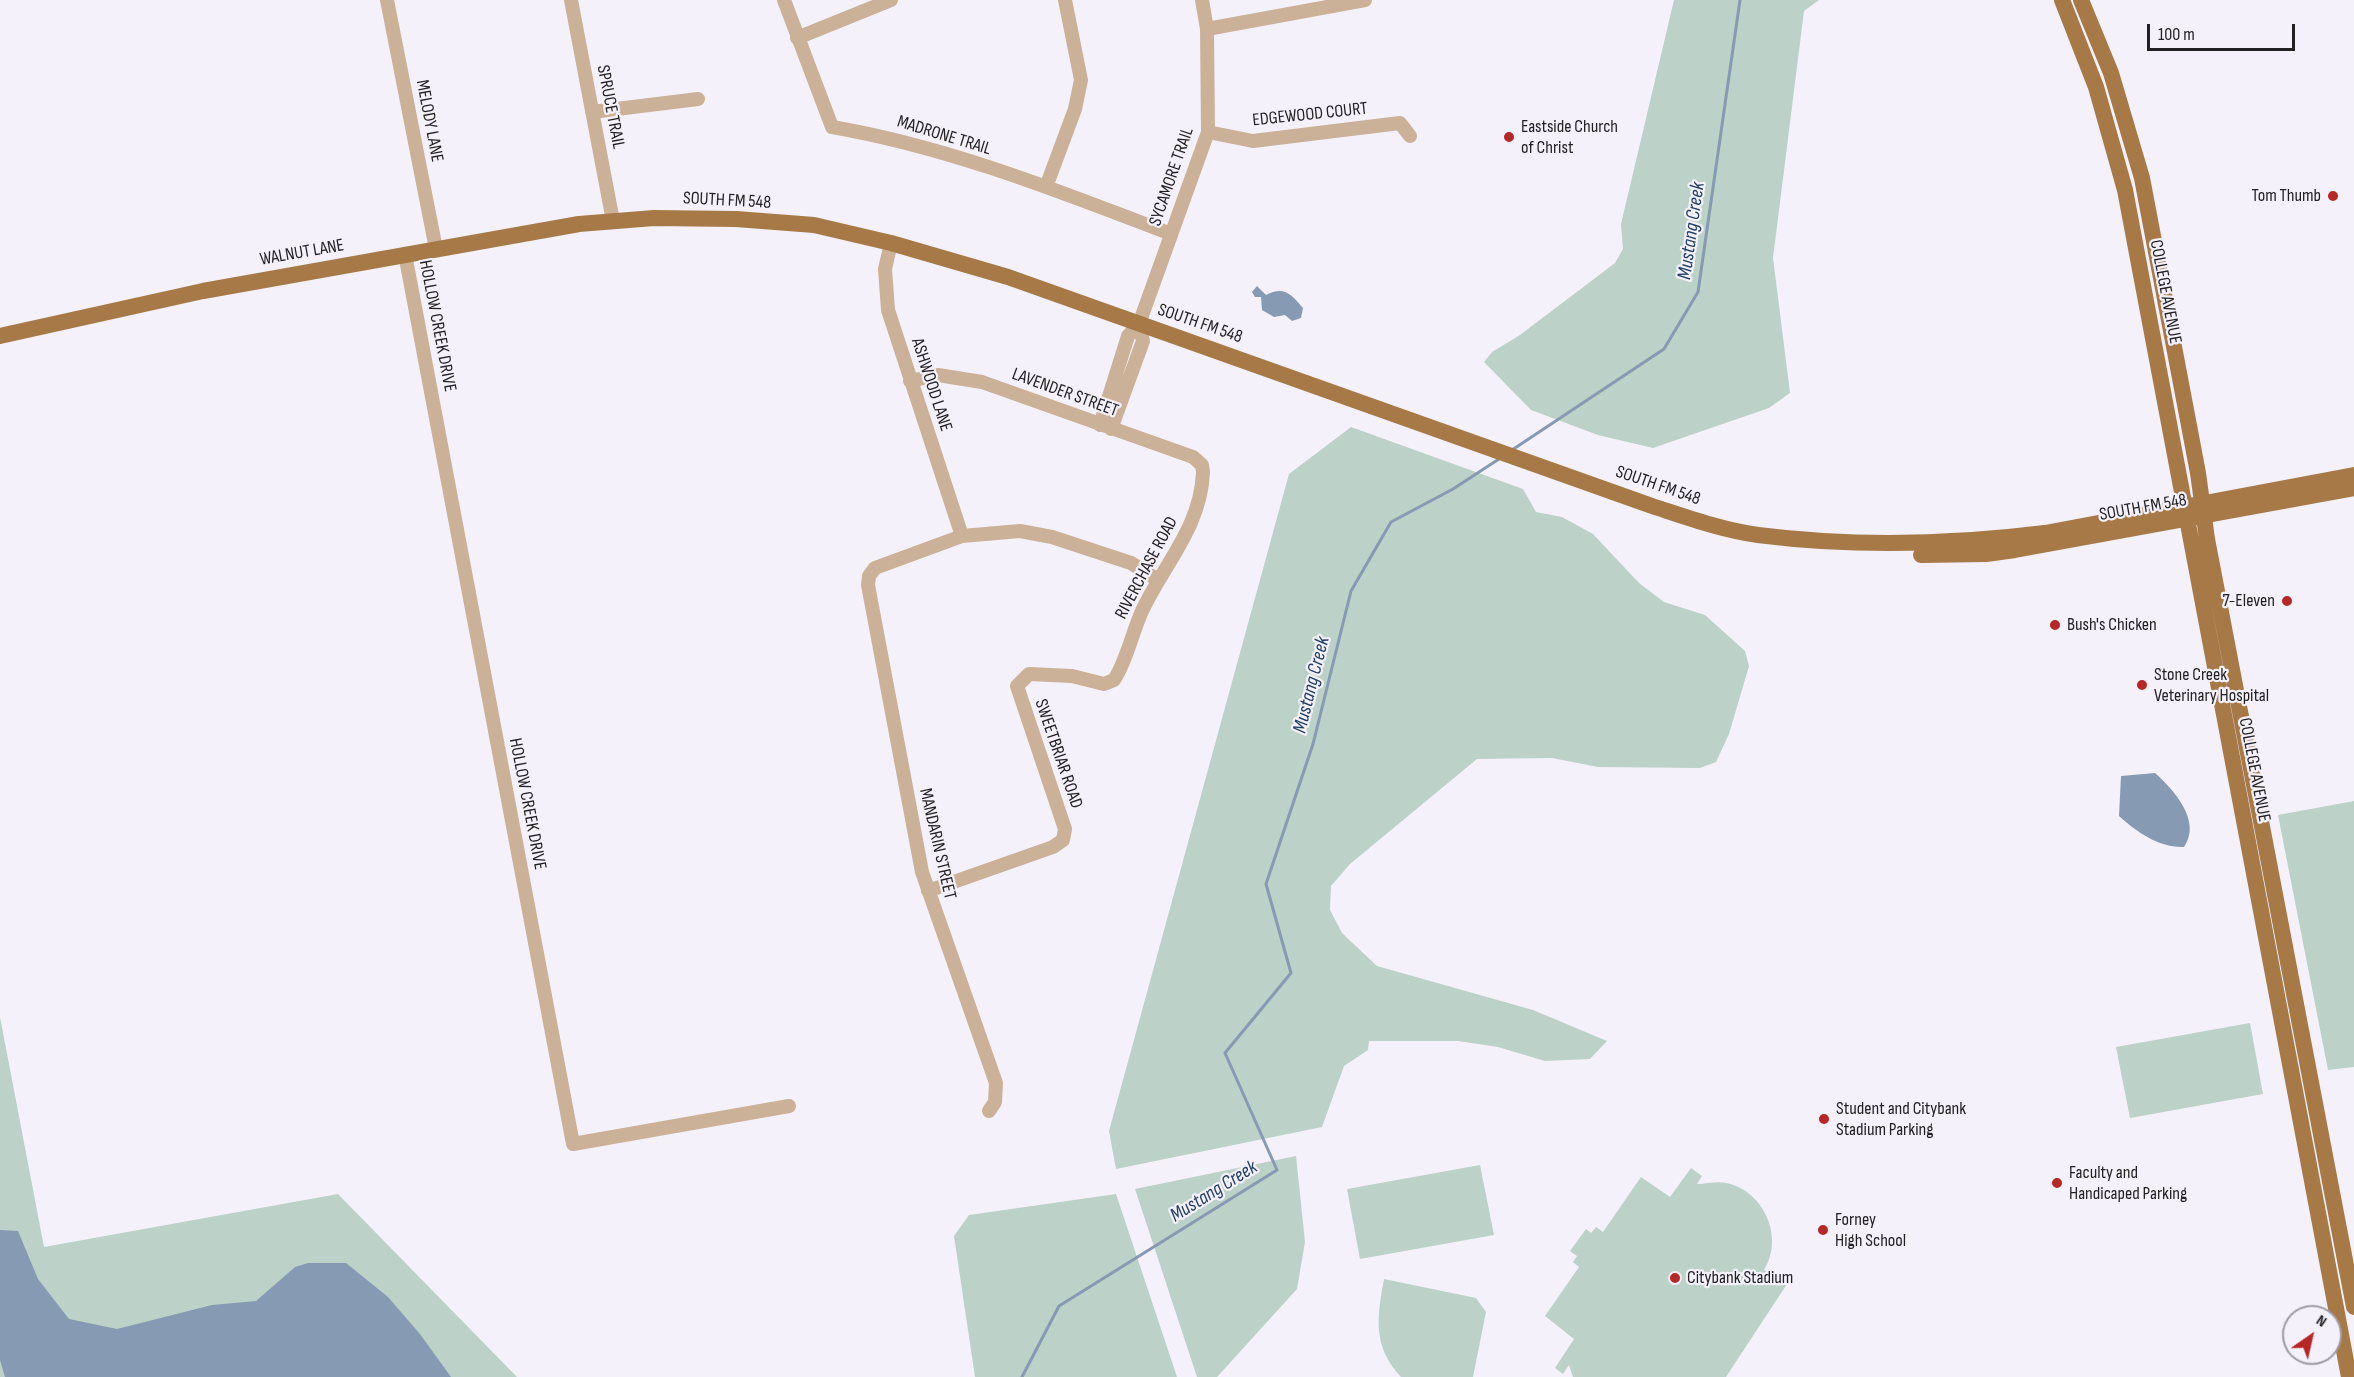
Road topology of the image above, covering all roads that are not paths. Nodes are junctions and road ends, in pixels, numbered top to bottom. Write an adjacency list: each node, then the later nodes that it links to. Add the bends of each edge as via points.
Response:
1 (387, 0): 21 (street, MELODY LANE)
2 (571, 0): 14 (street, SPRUCE TRAIL)
3 (784, 0): 12 (street, MADRONE TRAIL)
4 (891, 0): 12 (street)
5 (1065, 0): 17 (street, via 1081,80 1075,109)
6 (1202, 0): 11 (street, SYCAMORE TRAIL)
7 (1365, 0): 10 (street)
8 (2062, 0): 30 (main road, COLLEGE AVENUE, via 2096,87 2119,164)
9 (2081, 0): 30 (main road, COLLEGE AVENUE, via 2111,73 2142,178)
10 (1338, 3): 11 (street)
11 (1208, 28): 15 (street, SYCAMORE TRAIL)
12 (797, 38): 17 (street, MADRONE TRAIL, via 832,127 886,136)
13 (698, 99): 14 (street)
14 (592, 112): 18 (street, SPRUCE TRAIL)
15 (1208, 132): 16 (street, EDGEWOOD COURT, via 1253,141 1400,123); 19 (street, SYCAMORE TRAIL)
16 (1410, 136)
17 (1046, 187): 19 (street, MADRONE TRAIL)
18 (613, 221): 20 (main road, SOUTH FM 548, via 736,219 814,225); 21 (main road, WALNUT LANE)
19 (1171, 234): 23 (street, SYCAMORE TRAIL)
20 (891, 243): 23 (main road, SOUTH FM 548, via 1008,278); 25 (street, ASHWOOD LANE, via 885,289)
21 (436, 249): 22 (main road, WALNUT LANE)
22 (405, 254): 24 (main road, WALNUT LANE, via 175,297); 40 (street, HOLLOW CREEK DRIVE, via 573,1144)
23 (1139, 324): 26 (street, SYCAMORE TRAIL, via 1128,336); 30 (main road, SOUTH FM 548, via 1685,516 1770,541 1885,554 1975,554 2025,548)
24 (0, 336)
25 (910, 381): 26 (street, LAVENDER STREET, via 938,375 966,378); 31 (street, ASHWOOD LANE)
26 (1106, 427): 27 (street, LAVENDER STREET, via 1193,457)
27 (1202, 465): 32 (street, RIVERCHASE ROAD, via 1203,481 1189,531)
28 (2354, 476): 30 (main road, SOUTH FM 548)
29 (2354, 488): 30 (main road, SOUTH FM 548)
30 (2195, 512): 34 (main road, COLLEGE AVENUE)
31 (962, 536): 32 (street, via 1020,531 1052,537 1131,564); 35 (street, MANDARIN STREET, via 875,568 868,585 918,856)
32 (1158, 580): 33 (street, RIVERCHASE ROAD, via 1136,623 1119,673 1109,684 1055,674 1029,674)
33 (1020, 681): 35 (street, SWEETBRIAR ROAD, via 1017,692 1065,829 1063,840 1053,847)
34 (2262, 872): 36 (main road, COLLEGE AVENUE, via 2280,917); 37 (main road, COLLEGE AVENUE, via 2264,928)
35 (928, 891): 41 (street, MANDARIN STREET, via 996,1083 995,1102)
36 (2290, 973): 37 (main road); 38 (main road, COLLEGE AVENUE)
37 (2273, 974): 39 (main road, COLLEGE AVENUE)
38 (2314, 1095): 39 (main road); 42 (main road, COLLEGE AVENUE)
39 (2298, 1105): 43 (main road, COLLEGE AVENUE)
40 (789, 1106)
41 (989, 1111)
42 (2354, 1307)
43 (2349, 1377)

